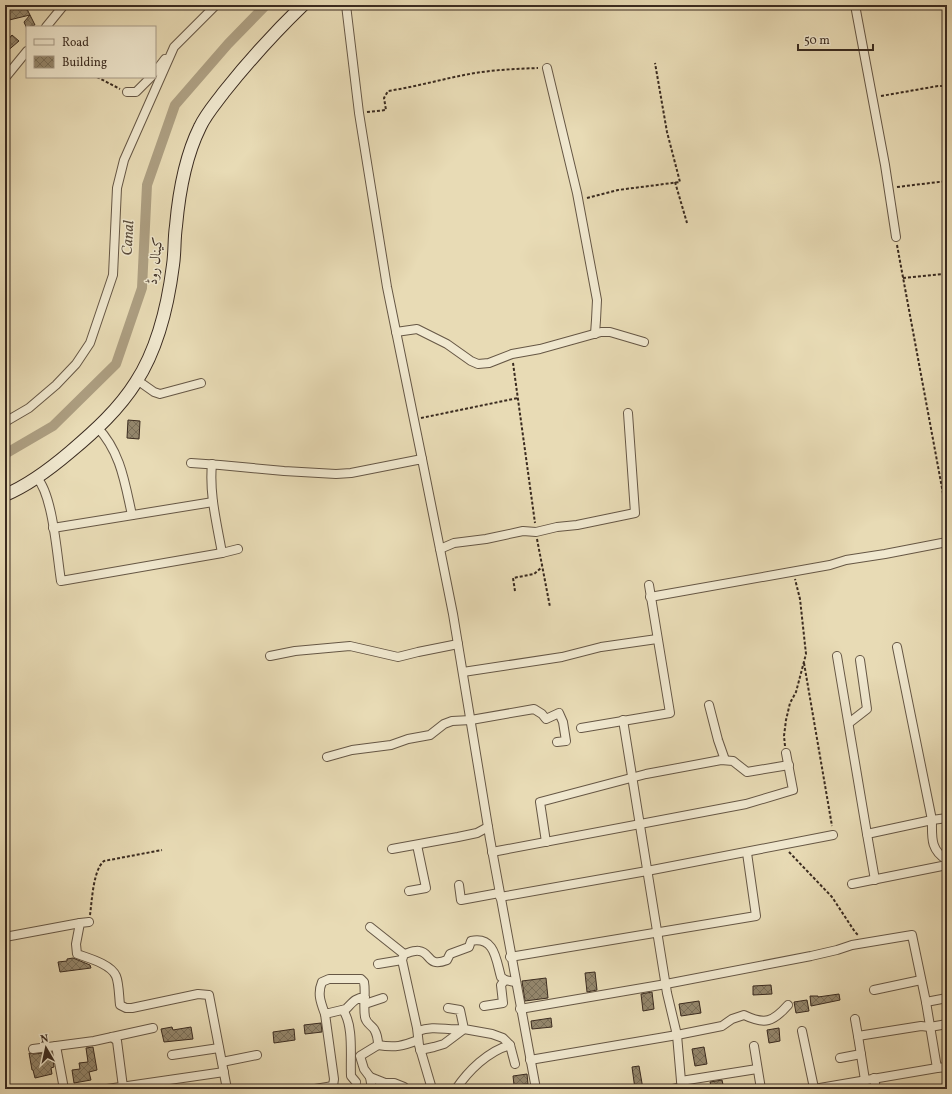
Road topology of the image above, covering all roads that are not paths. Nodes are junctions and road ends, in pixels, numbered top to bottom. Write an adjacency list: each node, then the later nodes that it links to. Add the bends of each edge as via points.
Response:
1 (64, 5): 6 (street)
2 (216, 5): 7 (street)
3 (303, 5): 18 (street, کینال روڈ, via 237,76 200,127 189,154 181,186 173,265 158,338)
4 (346, 5): 15 (street, via 359,113)
5 (855, 5): 14 (street)
6 (47, 26)
7 (174, 47): 10 (street); 21 (street, via 124,160 117,188 112,275 90,343 76,364 56,385 29,408)
8 (26, 52): 11 (street)
9 (547, 68): 16 (street, via 578,200 597,300)
10 (156, 71)
11 (5, 78)
12 (150, 78): 13 (street, via 136,92)
13 (126, 92)
14 (896, 237)
15 (396, 332): 16 (street, via 418,329 478,364); 23 (street)
16 (594, 334): 17 (street, via 610,332)
17 (644, 342)
18 (137, 380): 19 (street, via 160,394); 22 (street, کینال روڈ, via 116,409)
19 (201, 383)
20 (628, 413): 33 (street, via 635,512 577,525 536,532 523,530 486,540 454,543)
21 (5, 422)
22 (97, 428): 26 (street, کینال روڈ); 29 (street, via 106,436 118,460)
23 (422, 459): 25 (street, via 336,474); 33 (street)
24 (192, 464): 25 (street)
25 (212, 464): 28 (street)
26 (37, 478): 27 (street, کینال روڈ); 30 (street, via 47,498)
27 (5, 495)
28 (214, 502): 29 (street); 34 (street)
29 (132, 515): 30 (street)
30 (53, 528): 34 (street, via 61,581)
31 (947, 542): 36 (street)
32 (238, 549): 34 (street)
33 (440, 549): 38 (street)
34 (222, 553)
35 (648, 585): 36 (street)
36 (650, 597): 37 (street)
37 (657, 639): 43 (street); 46 (street, via 670,713)
38 (458, 644): 40 (street, via 398,657 350,646); 43 (street)
39 (897, 647): 56 (street)
40 (270, 656)
41 (837, 656): 47 (street)
42 (860, 660): 47 (street, via 867,709)
43 (463, 672): 45 (street)
44 (709, 705): 52 (street)
45 (471, 720): 49 (street, via 534,710 546,719 559,713 566,741); 51 (street, via 452,721 430,735 395,744 352,750); 58 (street)
46 (623, 720): 48 (street); 54 (street)
47 (849, 723): 59 (street)
48 (581, 728)
49 (557, 742)
50 (786, 753): 53 (street)
51 (327, 757)
52 (725, 760): 53 (street, via 733,760 747,772); 54 (street)
53 (788, 765): 57 (street, via 793,790 746,804)
54 (632, 778): 57 (street); 61 (street, via 540,802)
55 (947, 818): 56 (street)
56 (932, 820): 59 (street); 66 (street, via 934,848)
57 (640, 824): 61 (street); 68 (street)
58 (488, 827): 62 (street, via 476,833); 64 (street)
59 (867, 834): 69 (street)
60 (833, 835): 65 (street)
61 (546, 842): 64 (street)
62 (417, 845): 63 (street); 72 (street, via 426,888)
63 (392, 849)
64 (492, 852): 73 (street)
65 (747, 853): 68 (street); 77 (street, via 756,916)
66 (947, 860)
67 (947, 865): 69 (street)
68 (647, 871): 73 (street); 77 (street)
69 (875, 880): 70 (street)
70 (852, 884)
71 (459, 885): 73 (street, via 461,900)
72 (409, 891)
73 (500, 895): 80 (street)
74 (89, 922): 75 (street)
75 (80, 923): 78 (street); 112 (street, via 77,954 110,968 116,976 120,1005 132,1008 198,994 209,995)
76 (370, 927): 79 (street)
77 (657, 932): 80 (street); 85 (street)
78 (5, 937)
79 (403, 957): 81 (street); 82 (street, via 419,951 424,952 430,960 443,962 450,954 469,947 471,942 482,940 494,952 501,977); 102 (street)
80 (510, 957): 84 (street)
81 (378, 964)
82 (505, 980): 84 (street); 92 (street, via 501,985 503,1003)
83 (921, 980): 85 (street, via 912,935); 86 (street); 90 (street)
84 (515, 982): 94 (street)
85 (666, 984): 94 (street); 104 (street)
86 (874, 990)
87 (383, 998): 89 (street)
88 (947, 998): 90 (street)
89 (365, 1000): 95 (street, via 359,998); 96 (street, via 364,982 360,979 329,979 322,982 319,989 319,998); 108 (street, via 367,1023 374,1030)
90 (926, 1002): 99 (street)
91 (788, 1005): 104 (street, via 778,1017 768,1020 753,1019 744,1015 722,1026)
92 (484, 1006)
93 (448, 1008): 101 (street, via 460,1010)
94 (520, 1009): 119 (street)
95 (343, 1010): 96 (street); 130 (street, via 350,1028 351,1076)
96 (325, 1014): 133 (street)
97 (855, 1019): 105 (street)
98 (947, 1024): 99 (street)
99 (930, 1027): 105 (street, via 921,1026); 123 (street)
100 (153, 1028): 106 (street)
101 (464, 1029): 102 (street); 109 (street, via 503,1038); 114 (street, via 444,1044)
102 (418, 1030): 107 (street)
103 (802, 1031): 145 (street)
104 (677, 1035): 119 (street); 131 (street)
105 (858, 1036): 115 (street)
106 (112, 1037): 110 (street); 132 (street, via 117,1041)
107 (418, 1040): 108 (street, via 401,1047); 114 (street)
108 (378, 1044): 124 (street, via 360,1056)
109 (510, 1045): 121 (street); 141 (street, via 485,1058 462,1079)
110 (56, 1046): 113 (street); 135 (street)
111 (754, 1046): 125 (street)
112 (219, 1048): 116 (street); 120 (street)
113 (33, 1049)
114 (420, 1050): 140 (street)
115 (861, 1054): 118 (street); 129 (street)
116 (172, 1055)
117 (257, 1055): 120 (street)
118 (840, 1058)
119 (530, 1060): 142 (street)
120 (222, 1062): 126 (street)
121 (515, 1064)
122 (947, 1067): 123 (street)
123 (937, 1068): 128 (street)
124 (364, 1069): 127 (street); 130 (street)
125 (757, 1069): 131 (street); 144 (street)
126 (224, 1072): 132 (street); 137 (street)
127 (370, 1077): 134 (street); 139 (street)
128 (874, 1078): 129 (street); 146 (street)
129 (865, 1080): 145 (street)
130 (357, 1086)
131 (682, 1086): 143 (street)
132 (123, 1087): 136 (street)
133 (333, 1087): 138 (street)
134 (404, 1087)
135 (64, 1089)
136 (107, 1089)
137 (227, 1089)
138 (315, 1089)
139 (372, 1089)
140 (432, 1089)
141 (456, 1089)
142 (536, 1089)
143 (673, 1089)
144 (761, 1089)
145 (813, 1089)
146 (876, 1089)

